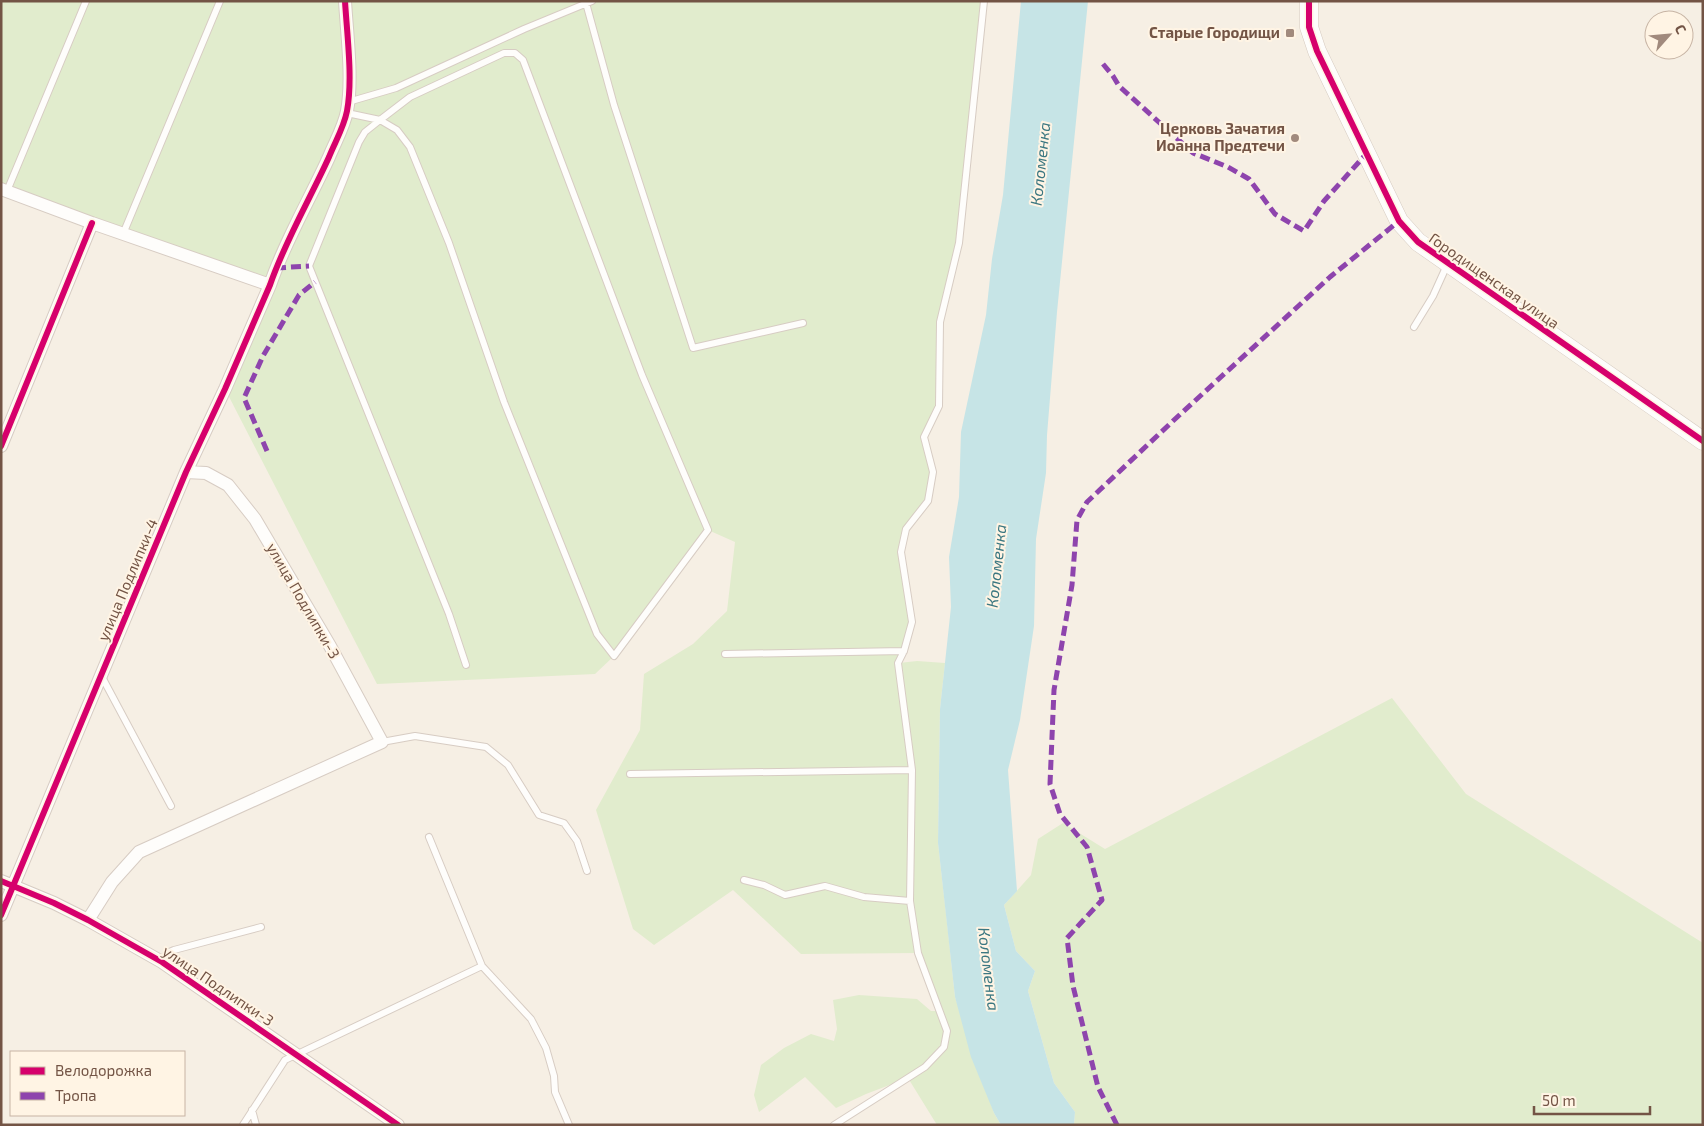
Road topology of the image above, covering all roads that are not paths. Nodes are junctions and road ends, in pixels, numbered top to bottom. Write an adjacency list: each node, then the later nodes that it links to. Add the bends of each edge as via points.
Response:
1 (86, 1): 9 (lane)
2 (220, 1): 11 (lane)
3 (345, 1): 7 (street, via 349,65)
4 (984, 1): 19 (lane, via 958,243 940,322 939,406 924,437 933,472 928,502 906,529 901,552 912,622)
5 (1309, 1): 12 (street, Городищенская улица, via 1309,27 1317,51 1399,221 1418,242)
6 (589, 2): 7 (lane); 14 (lane, via 614,105 693,348)
7 (347, 107): 8 (lane); 13 (street, улица Подлипки-4, via 316,186)
8 (380, 120): 8 (lane, via 410,97 504,53 516,52 523,60 642,375 708,530 614,656 597,634 504,402 449,243 410,146 397,130); 21 (lane, via 365,132 359,142 309,266 449,614)
9 (4, 190): 10 (street)
10 (92, 223): 11 (street); 17 (street)
11 (123, 234): 13 (street)
12 (1447, 264): 15 (lane); 16 (street, Городищенская улица)
13 (270, 285): 18 (street, улица Подлипки-4)
14 (803, 323)
15 (1414, 327)
16 (1703, 441)
17 (1, 446)
18 (186, 472): 22 (street, улица Подлипки-4); 23 (street, улица Подлипки-3, via 206,473 228,485 256,519)
19 (904, 651): 20 (lane); 24 (lane, via 898,664)
20 (725, 654)
21 (466, 665)
22 (101, 676): 26 (lane); 31 (street, улица Подлипки-4)
23 (382, 742): 28 (lane, via 415,736 486,747 508,765 538,815 564,823 577,841); 34 (street, via 139,852 112,882)
24 (912, 770): 25 (lane); 32 (lane)
25 (630, 774)
26 (171, 806)
27 (429, 837): 37 (lane)
28 (588, 871)
29 (744, 880): 32 (lane, via 764,884 785,895 825,886 864,897)
30 (1, 882): 31 (street)
31 (13, 887): 33 (street, улица Подлипки-4); 34 (street, улица Подлипки-3)
32 (910, 901): 44 (lane, via 918,953 947,1031 944,1048 925,1067)
33 (1, 915)
34 (88, 920): 36 (street, улица Подлипки-3)
35 (261, 927): 36 (lane, via 174,950)
36 (162, 962): 38 (street, улица Подлипки-3)
37 (482, 966): 38 (lane); 43 (lane, via 531,1019 546,1048 555,1092)
38 (296, 1054): 39 (lane, via 285,1060); 42 (street, улица Подлипки-3)
39 (252, 1110): 40 (lane); 41 (lane)
40 (242, 1125)
41 (256, 1125)
42 (398, 1125)
43 (569, 1125)
44 (834, 1125)

